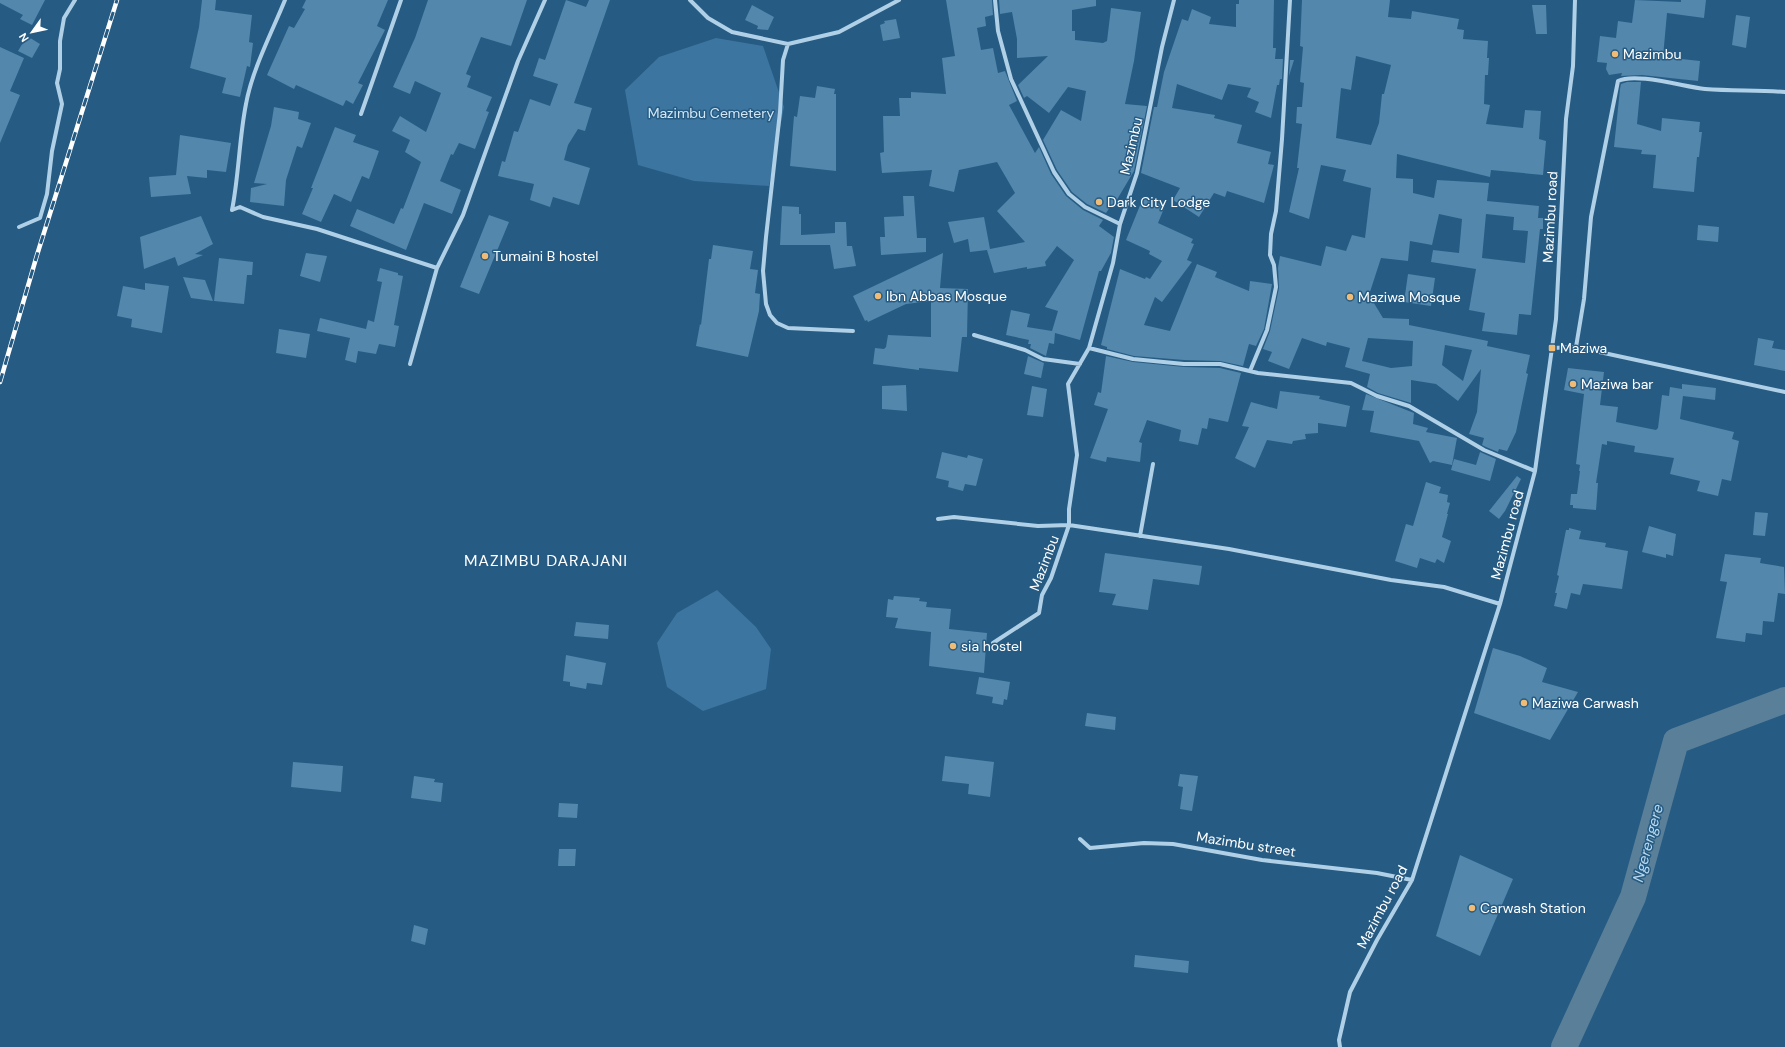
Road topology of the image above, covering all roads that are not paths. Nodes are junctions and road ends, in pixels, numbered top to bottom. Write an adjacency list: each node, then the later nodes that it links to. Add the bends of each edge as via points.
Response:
1 (75, 0): 15 (street, via 64,18 60,41 57,83 62,104 47,194 40,218)
2 (285, 0): 16 (street, via 246,102 232,210 240,207 263,217 317,229)
3 (401, 0): 13 (street)
4 (544, 0): 16 (street, via 518,61 482,168)
5 (690, 0): 11 (street, via 708,18 732,32)
6 (899, 0): 11 (street, via 839,32)
7 (995, 0): 14 (street, via 998,31 1011,79 1054,172 1069,194 1085,207)
8 (1174, 0): 14 (street, Mazimbu, via 1137,173)
9 (1290, 0): 24 (street, via 1282,139 1270,254 1276,287 1267,330)
10 (1575, 0): 21 (street, Mazimbu road, via 1556,319)
11 (788, 44): 17 (street, via 782,60 779,119 763,271 766,304 770,315 777,323 788,328)
12 (1785, 92): 19 (street, via 1705,89 1627,78 1618,81 1591,217 1584,299)
13 (361, 114)
14 (1120, 224): 20 (street, Mazimbu, via 1113,263)
15 (19, 227)
16 (437, 268): 22 (street)
17 (853, 331)
18 (974, 335): 23 (street, via 1025,350 1043,360)
19 (1576, 347): 21 (street); 25 (street)
20 (1089, 348): 23 (street, Mazimbu); 24 (street, via 1133,359 1184,364 1220,364)
21 (1552, 348): 27 (street, Mazimbu road)
22 (410, 364)
23 (1080, 364): 29 (street, Mazimbu, via 1068,384 1077,455 1069,509)
24 (1250, 371): 27 (street, via 1351,383 1376,396 1409,406 1484,450)
25 (1785, 392)
26 (1153, 464): 30 (street)
27 (1535, 471): 31 (street, Mazimbu road)
28 (938, 519): 29 (street, Mazimbu, via 954,517 1038,526)
29 (1070, 525): 30 (street); 32 (street, Mazimbu, via 1042,595 1039,613)
30 (1140, 536): 31 (street, via 1444,587)
31 (1500, 604): 34 (street, Mazimbu road)
32 (992, 643)
33 (1080, 839): 34 (street, Mazimbu street, via 1090,848 1144,843 1173,844 1262,860 1377,873)
34 (1412, 880): 35 (street, Mazimbu road, via 1350,992 1339,1040)
35 (1340, 1047)

